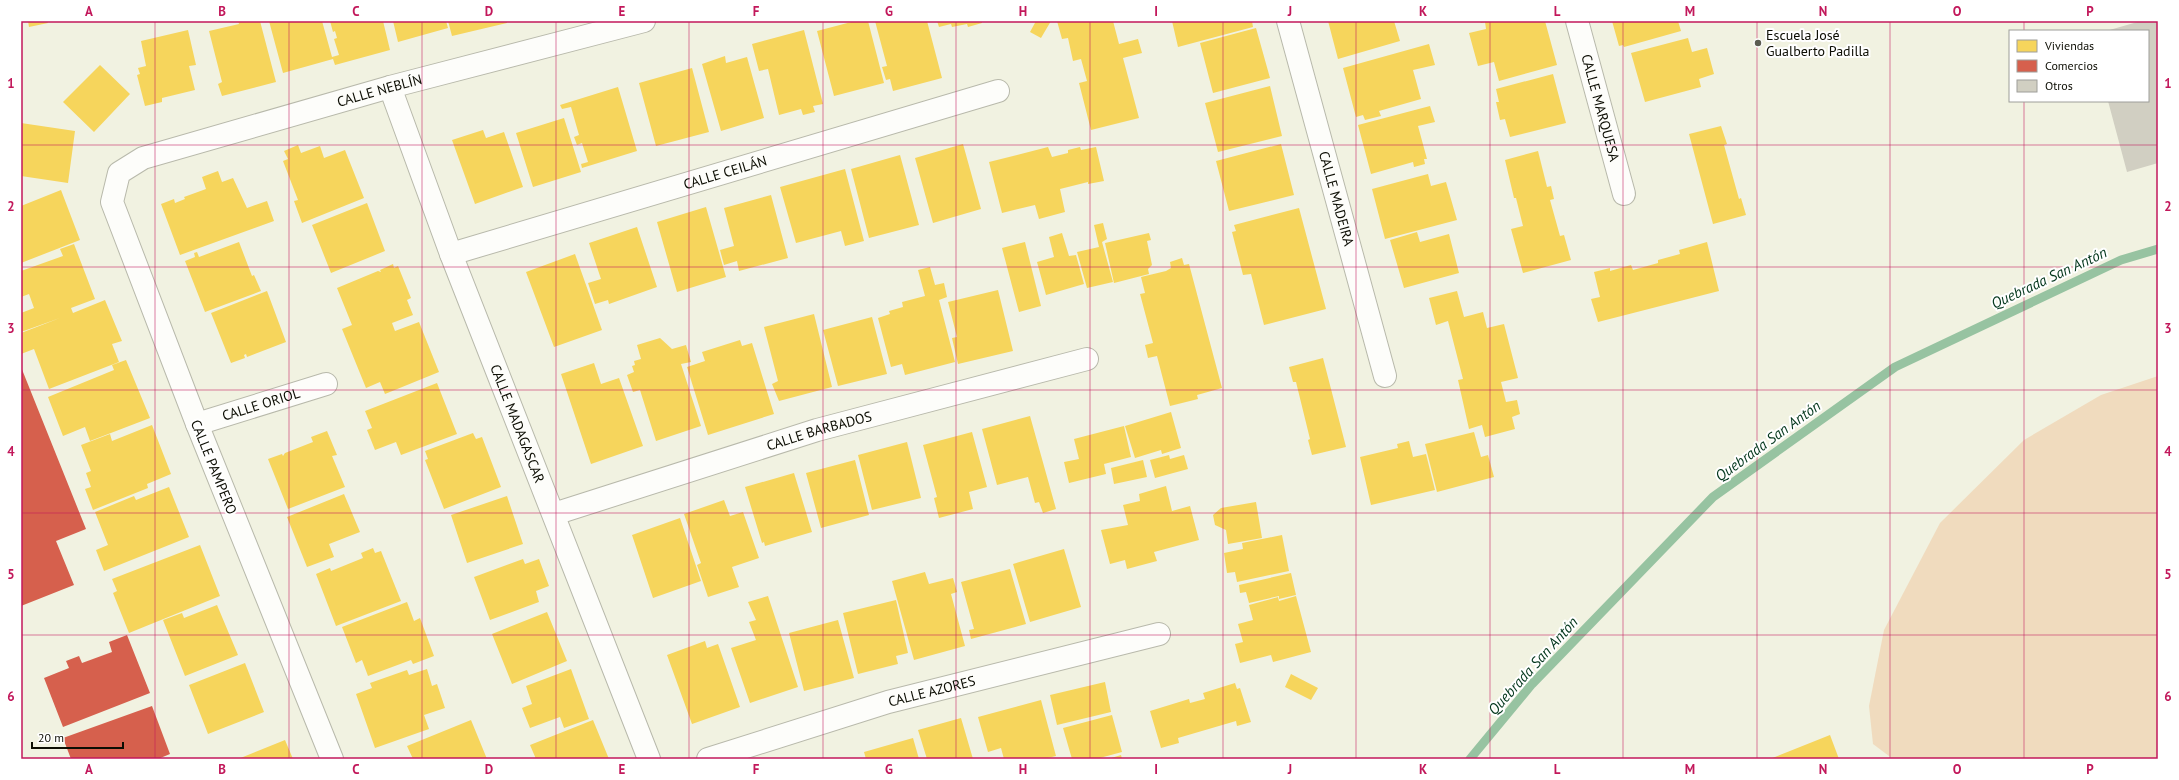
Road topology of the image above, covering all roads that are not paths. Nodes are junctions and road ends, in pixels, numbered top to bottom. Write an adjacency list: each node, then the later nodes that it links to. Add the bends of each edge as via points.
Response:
1 (644, 21): 4 (street, CALLE NEBLÍN)
2 (1288, 21): 10 (street, CALLE MADEIRA)
3 (1577, 21): 7 (street, CALLE MARQUESA)
4 (390, 87): 6 (street, CALLE NEBLÍN, via 142,158); 8 (street, CALLE MADAGASCAR)
5 (998, 91): 8 (street, CALLE CEILÁN)
6 (119, 173): 12 (street, CALLE PAMPERO, via 112,202)
7 (1624, 194)
8 (452, 254): 13 (street, CALLE MADAGASCAR)
9 (1087, 359): 13 (street, CALLE BARBADOS, via 817,430)
10 (1385, 376)
11 (326, 384): 12 (street, CALLE ORIOL)
12 (197, 424): 15 (street, CALLE PAMPERO)
13 (554, 514): 16 (street, CALLE MADAGASCAR)
14 (1159, 634): 17 (street, CALLE AZORES, via 888,702)
15 (332, 759)
16 (649, 759)
17 (708, 759)

